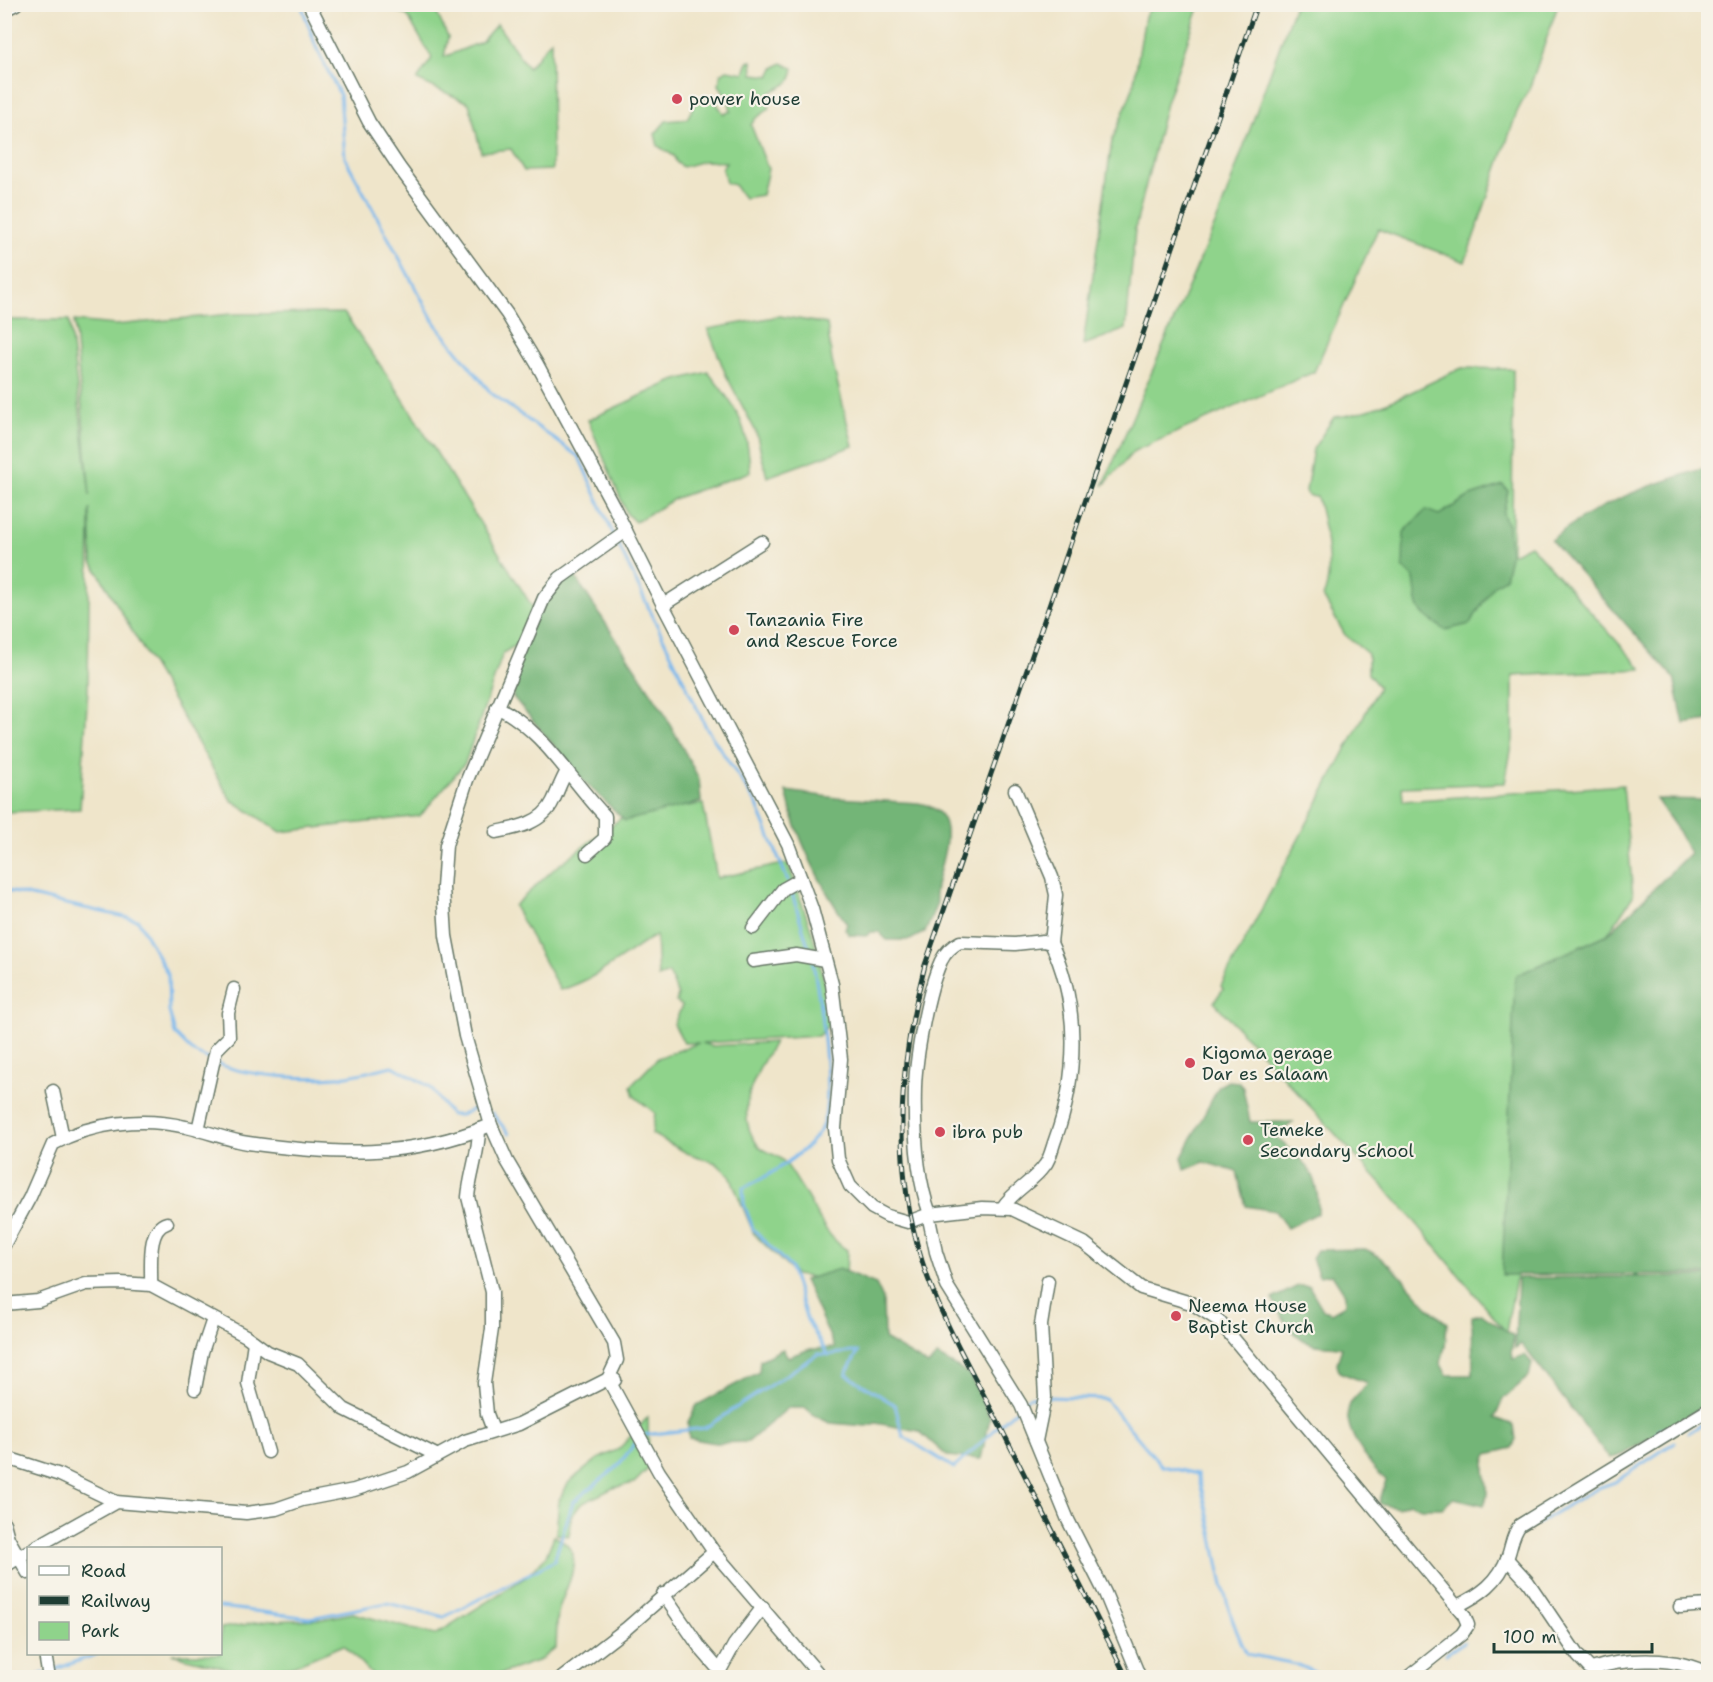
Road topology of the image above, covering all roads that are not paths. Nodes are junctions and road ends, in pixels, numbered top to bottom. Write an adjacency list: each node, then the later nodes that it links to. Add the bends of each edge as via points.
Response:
1 (16, 4): 3 (street)
2 (309, 4): 4 (street, via 369,122 507,314)
3 (4, 10)
4 (626, 531): 6 (street); 7 (street, via 560,578 544,598)
5 (762, 542): 6 (street)
6 (663, 605): 12 (street, via 773,813)
7 (497, 707): 8 (street, via 513,714); 19 (street, via 467,780 443,862 447,936 457,1002)
8 (567, 771): 10 (street, via 543,815 525,826); 11 (street, via 605,816 604,838)
9 (1015, 790): 14 (street, via 1052,877 1056,895)
10 (496, 832)
11 (587, 854)
12 (801, 879): 13 (street, via 783,889); 15 (street)
13 (753, 928)
14 (1051, 943): 22 (street, via 1074,1031 1068,1099 1046,1165); 23 (street, via 960,942 941,960 922,1034 915,1086 921,1176)
15 (825, 960): 16 (street, via 796,955); 23 (street, via 840,1038 838,1159 850,1186 872,1208 908,1222)
16 (753, 961)
17 (234, 989): 20 (street, via 228,1013 229,1037 218,1046)
18 (53, 1091): 21 (street)
19 (485, 1127): 20 (street, via 424,1147 358,1152 245,1143); 31 (street, via 614,1343 617,1360); 34 (street, via 468,1197 492,1292 492,1329 484,1383)
20 (198, 1130): 21 (street, via 157,1123 112,1123)
21 (63, 1138): 25 (street, via 47,1154 30,1197)
22 (1003, 1207): 23 (street); 48 (street, via 1084,1243 1141,1288 1191,1303 1218,1320)
23 (929, 1214): 35 (street, via 947,1286 1018,1399)
24 (167, 1223): 27 (street, via 154,1235)
25 (4, 1245)
26 (1048, 1281): 35 (street, via 1041,1325 1045,1397)
27 (151, 1285): 28 (street, via 86,1284 38,1301); 29 (street)
28 (4, 1304)
29 (213, 1319): 30 (street); 32 (street)
30 (254, 1342): 36 (street, via 248,1383); 37 (street, via 304,1369 320,1389 344,1408)
31 (611, 1379): 34 (street, via 519,1424); 42 (street, via 659,1472)
32 (195, 1389)
33 (1708, 1410): 44 (street, via 1520,1525)
34 (493, 1430): 37 (street)
35 (1036, 1443): 58 (street)
36 (268, 1452)
37 (436, 1455): 39 (street, via 425,1464 387,1480 276,1509 246,1513)
38 (4, 1457): 39 (street, via 60,1475)
39 (116, 1502): 41 (street)
40 (4, 1523): 43 (street, via 8,1538)
41 (36, 1547)
42 (714, 1552): 46 (street); 49 (street)
43 (25, 1554): 45 (street)
44 (1507, 1559): 48 (street, via 1484,1592); 52 (street, via 1528,1582 1578,1656)
45 (4, 1567)
46 (663, 1594): 53 (street); 56 (street, via 627,1628)
47 (1708, 1605): 50 (street)
48 (1457, 1606): 59 (street, via 1467,1621 1467,1629)
49 (763, 1607): 53 (street); 57 (street)
50 (1680, 1607)
51 (45, 1655): 55 (street)
52 (1595, 1673): 54 (street, via 1611,1662 1649,1661)
53 (718, 1674)
54 (1708, 1674)
55 (49, 1677)
56 (562, 1677)
57 (822, 1677)
58 (1140, 1677)
59 (1407, 1677)

